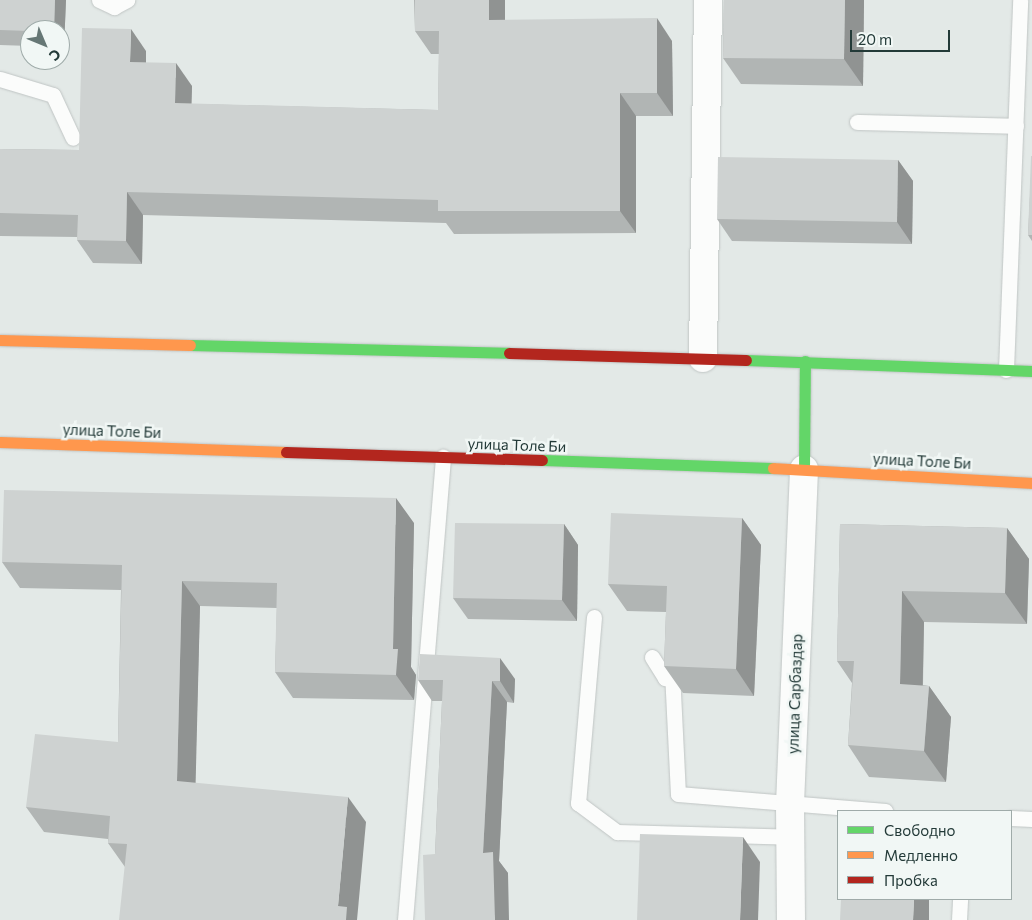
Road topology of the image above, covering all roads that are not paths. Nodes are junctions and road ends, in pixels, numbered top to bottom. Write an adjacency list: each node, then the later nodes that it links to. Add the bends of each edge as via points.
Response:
1 (99, 0): 2 (lane, via 114,7)
2 (127, 0)
3 (708, 0): 11 (street)
4 (1020, 0): 5 (lane)
5 (1025, 71): 8 (lane)
6 (0, 79): 9 (lane, via 54,96)
7 (857, 122): 8 (lane)
8 (1016, 126): 13 (lane)
9 (73, 138)
10 (0, 340): 11 (main road)
11 (703, 358): 12 (main road)
12 (805, 361): 13 (main road); 17 (main road)
13 (1006, 370): 14 (main road)
14 (1032, 372)
15 (0, 442): 16 (main road, улица Толе Би)
16 (443, 457): 17 (main road, улица Толе Би); 27 (lane)
17 (804, 469): 18 (main road, улица Толе Би); 21 (street, улица Сарбаздар)
18 (1032, 483)
19 (594, 617): 25 (lane, via 578,803 617,832)
20 (652, 657): 21 (lane, via 665,678 672,672 678,794)
21 (790, 804): 22 (lane); 25 (street, улица Сарбаздар)
22 (871, 810)
23 (1012, 818): 24 (lane)
24 (1032, 819)
25 (790, 837): 28 (street, улица Сарбаздар)
26 (960, 900): 29 (lane)
27 (405, 920)
28 (791, 920)
29 (959, 920)

